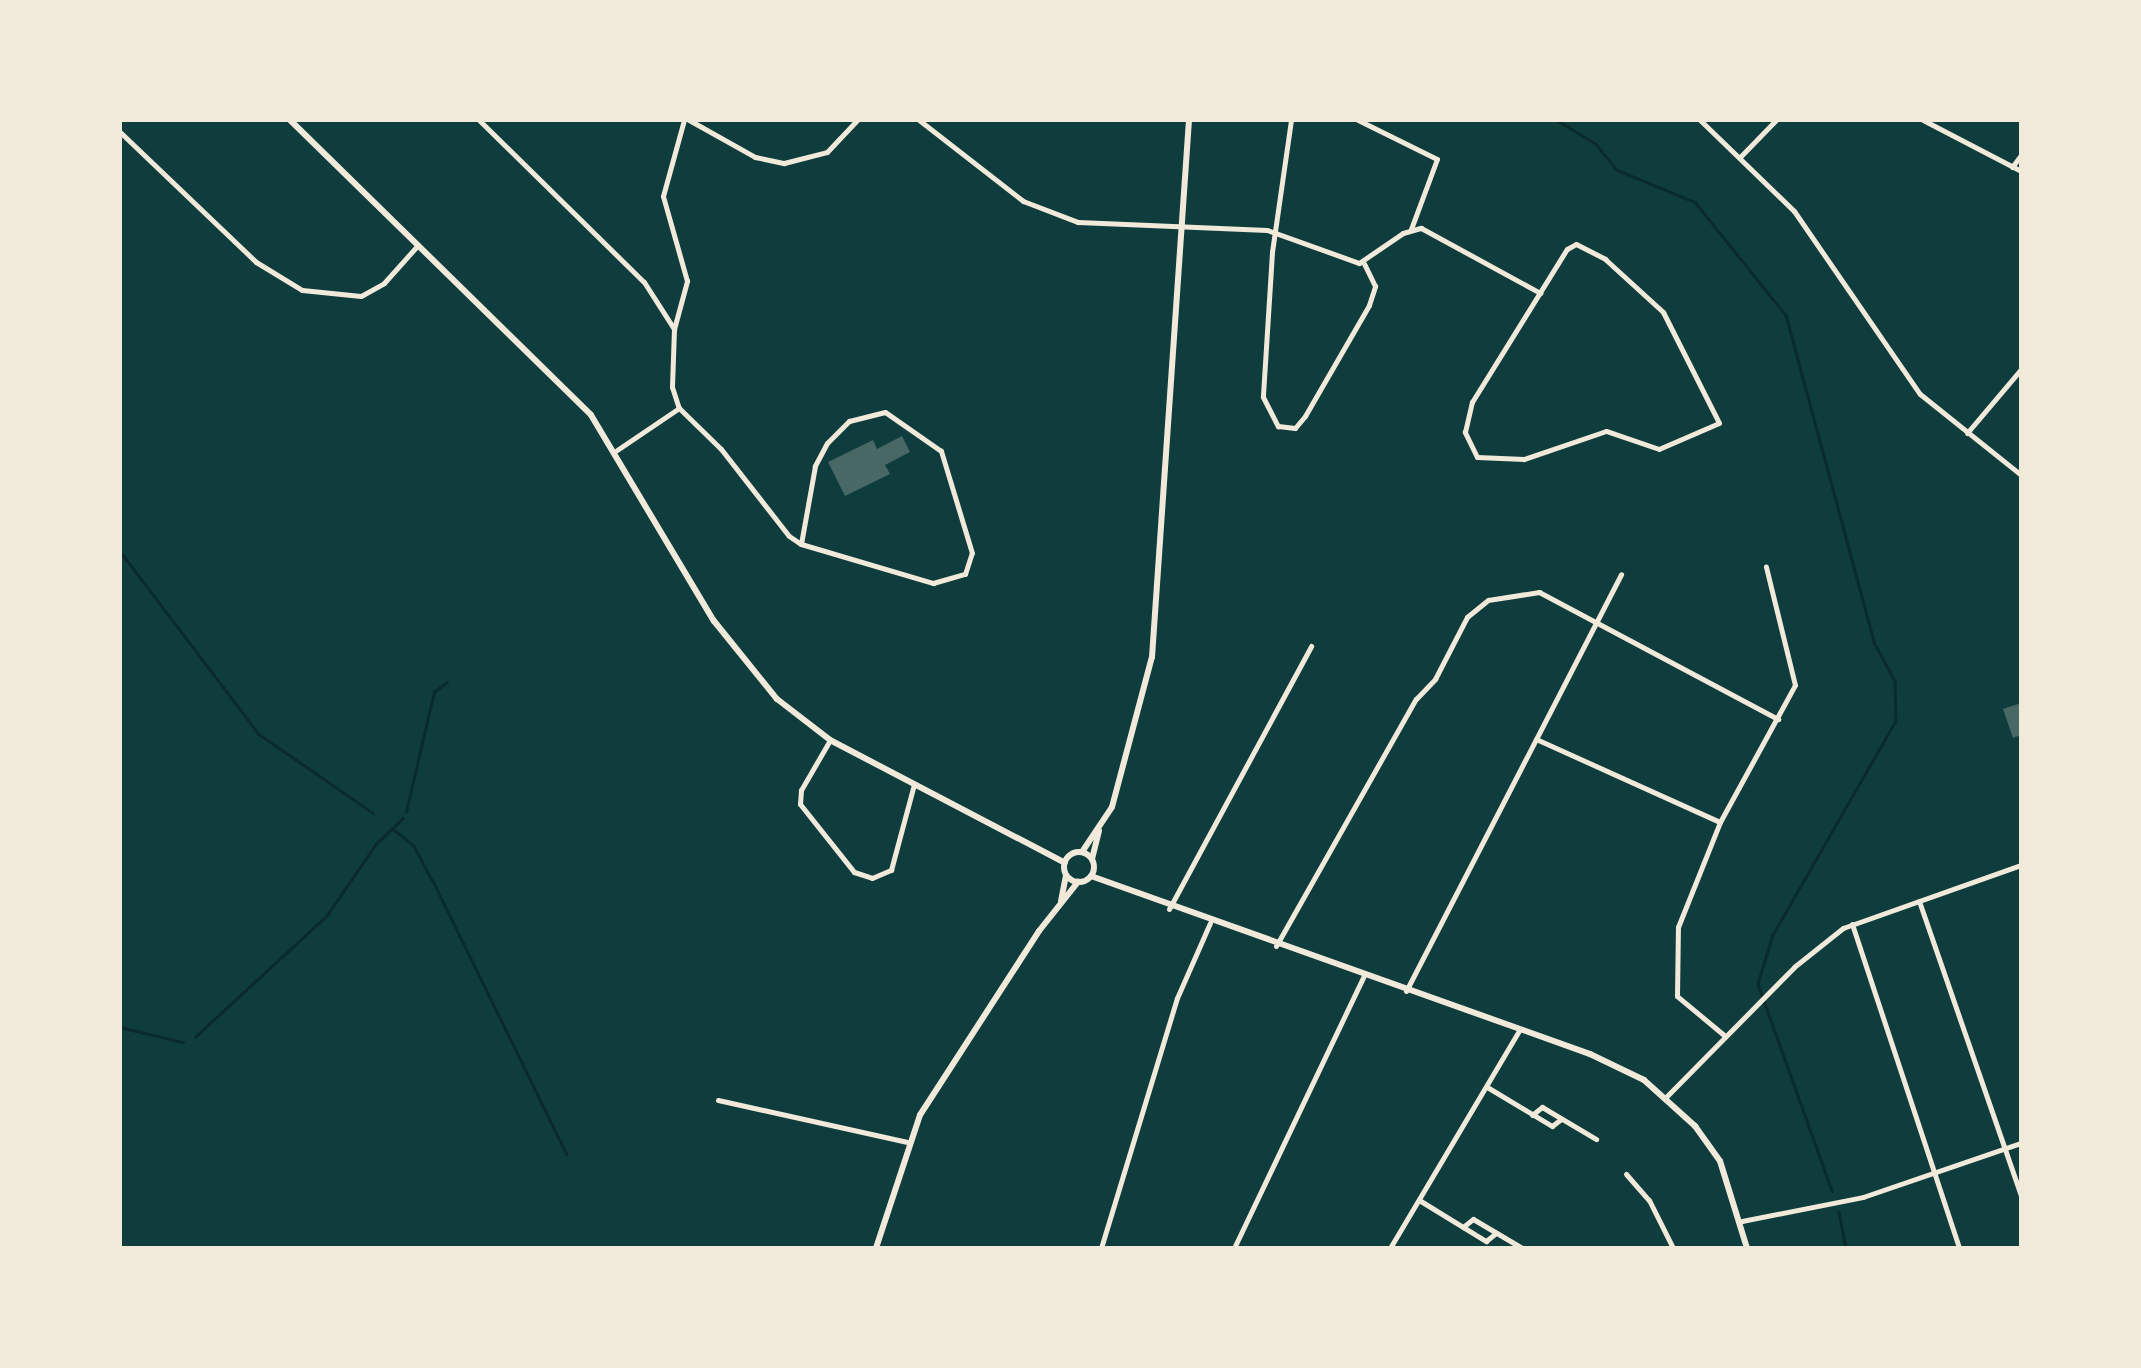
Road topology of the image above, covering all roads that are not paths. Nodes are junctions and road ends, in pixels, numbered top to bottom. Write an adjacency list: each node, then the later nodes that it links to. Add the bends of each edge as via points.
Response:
1 (290, 120): 20 (street)
2 (480, 120): 23 (street, via 618,254)
3 (687, 120): 4 (street, via 756,156 784,162 827,152); 23 (street, via 663,196 687,281)
4 (857, 120)
5 (919, 120): 17 (street, via 1023,201 1049,213 1078,222)
6 (1189, 120): 17 (street)
7 (1291, 120): 19 (street)
8 (1358, 120): 18 (street, via 1437,159)
9 (1700, 120): 14 (street)
10 (1776, 120): 14 (street)
11 (1922, 120): 15 (street)
12 (120, 132): 20 (street, via 256,262 302,290 349,297 374,290)
13 (2021, 156): 15 (street)
14 (1740, 157): 26 (street, via 1794,211 1910,383)
15 (2012, 166): 16 (street)
16 (2021, 171)
17 (1182, 227): 19 (street); 39 (street, via 1152,657 1134,742)
18 (1412, 229): 21 (street); 22 (street, via 1430,232)
19 (1278, 232): 21 (street); 21 (street, via 1263,397 1278,426 1295,428 1305,416 1369,305 1375,286)
20 (418, 245): 27 (street, via 577,400)
21 (1364, 263)
22 (1540, 293): 22 (street, via 1566,249 1576,244 1604,260 1674,327 1719,423 1659,449 1606,432 1524,458 1477,458 1465,432 1472,402)
23 (674, 329): 25 (street)
24 (2021, 370): 26 (street)
25 (679, 408): 27 (street); 29 (street, via 721,449 776,524)
26 (1967, 432): 28 (street)
27 (617, 450): 36 (street, via 748,669)
28 (2021, 475)
29 (801, 544): 29 (street, via 949,584 965,574 972,552 941,451 885,412 849,421 827,443 815,466)
30 (1766, 567): 34 (street, via 1794,685)
31 (1621, 574): 32 (street)
32 (1594, 621): 34 (street); 35 (street); 52 (street, via 1530,590 1476,607)
33 (1310, 646): 49 (street, via 1196,848)
34 (1778, 719): 38 (street)
35 (1536, 739): 38 (street); 54 (street)
36 (830, 740): 37 (street); 37 (street, via 801,790 800,804 854,872 872,878 891,870)
37 (914, 784): 42 (street)
38 (1720, 822): 56 (street, via 1683,904 1675,985 1686,1007)
39 (1100, 830): 40 (street); 41 (street)
40 (1082, 852): 41 (street); 42 (street)
41 (1092, 860): 45 (street)
42 (1065, 863): 44 (street)
43 (2021, 865): 47 (street)
44 (1066, 875): 46 (street); 48 (street)
45 (1091, 876): 46 (street); 49 (street)
46 (1078, 882): 48 (street)
47 (1919, 901): 51 (street); 65 (street)
48 (1060, 902): 63 (street, via 935,1089)
49 (1169, 909): 50 (street)
50 (1210, 923): 52 (street); 74 (street, via 1177,998)
51 (1852, 924): 56 (street, via 1814,948); 66 (street)
52 (1276, 946): 53 (street)
53 (1364, 976): 54 (street); 75 (street)
54 (1406, 991): 55 (street)
55 (1519, 1031): 57 (street); 58 (street, via 1622,1068)
56 (1725, 1036): 58 (street)
57 (1487, 1088): 60 (street); 69 (street)
58 (1666, 1097): 70 (street, via 1720,1161)
59 (718, 1100): 63 (street)
60 (1532, 1114): 61 (street, via 1542,1107); 61 (street, via 1552,1126)
61 (1561, 1119): 62 (street)
62 (1596, 1139)
63 (908, 1142): 73 (street)
64 (2021, 1143): 65 (street)
65 (2004, 1148): 66 (street); 68 (street)
66 (1933, 1172): 70 (street, via 1863,1196); 80 (street)
67 (1626, 1174): 78 (street, via 1649,1200)
68 (2021, 1196)
69 (1419, 1200): 71 (street); 76 (street)
70 (1742, 1221): 79 (street)
71 (1463, 1226): 72 (street, via 1473,1219); 72 (street, via 1486,1240)
72 (1496, 1233): 77 (street)
73 (876, 1248)
74 (1101, 1248)
75 (1234, 1248)
76 (1390, 1248)
77 (1522, 1248)
78 (1672, 1248)
79 (1747, 1248)
80 (1960, 1248)

